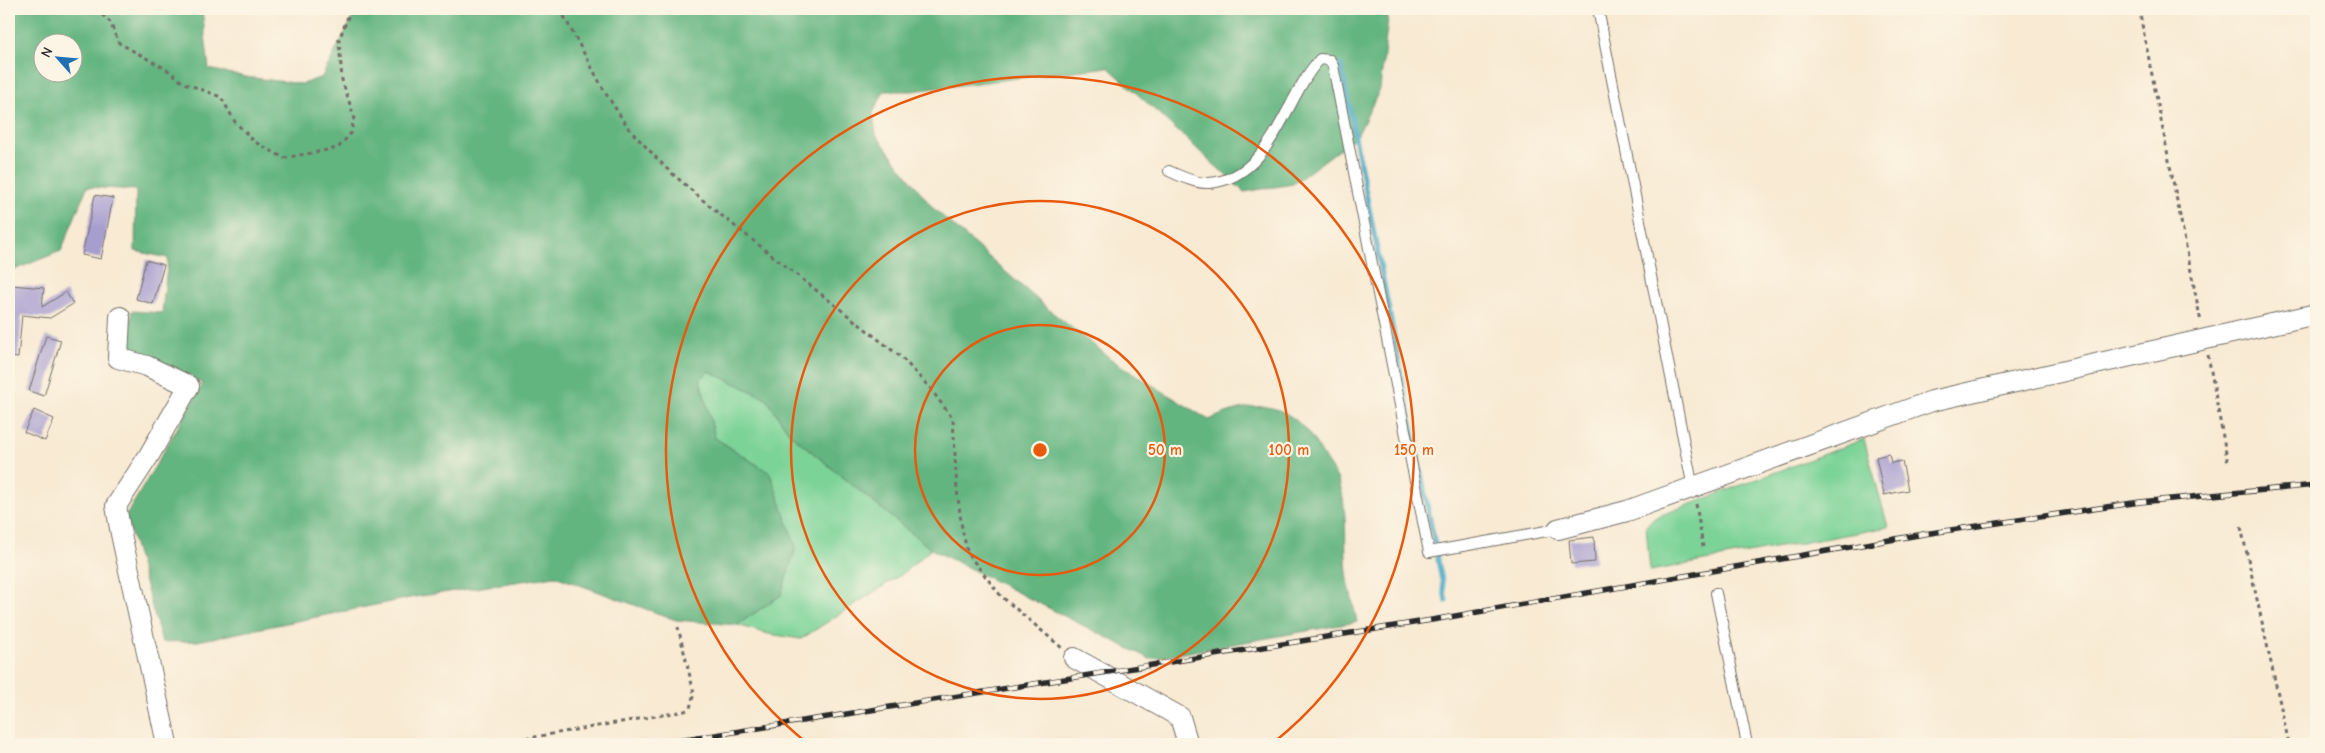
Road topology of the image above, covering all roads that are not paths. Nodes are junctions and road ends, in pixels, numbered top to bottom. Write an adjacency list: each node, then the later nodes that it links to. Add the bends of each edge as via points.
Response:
1 (1598, 9): 5 (lane)
2 (1169, 171): 6 (lane, via 1208,184 1240,172 1262,152 1311,68 1320,59 1330,60 1429,552)
3 (2316, 314): 5 (street, via 1932,401)
4 (120, 317): 9 (street, via 118,358 147,366 189,386 116,506)
5 (1693, 488): 6 (street, via 1619,514)
6 (1558, 529)
7 (1716, 593): 11 (lane)
8 (1074, 658): 10 (street, via 1180,718)
9 (167, 744)
10 (1188, 744)
11 (1746, 744)

